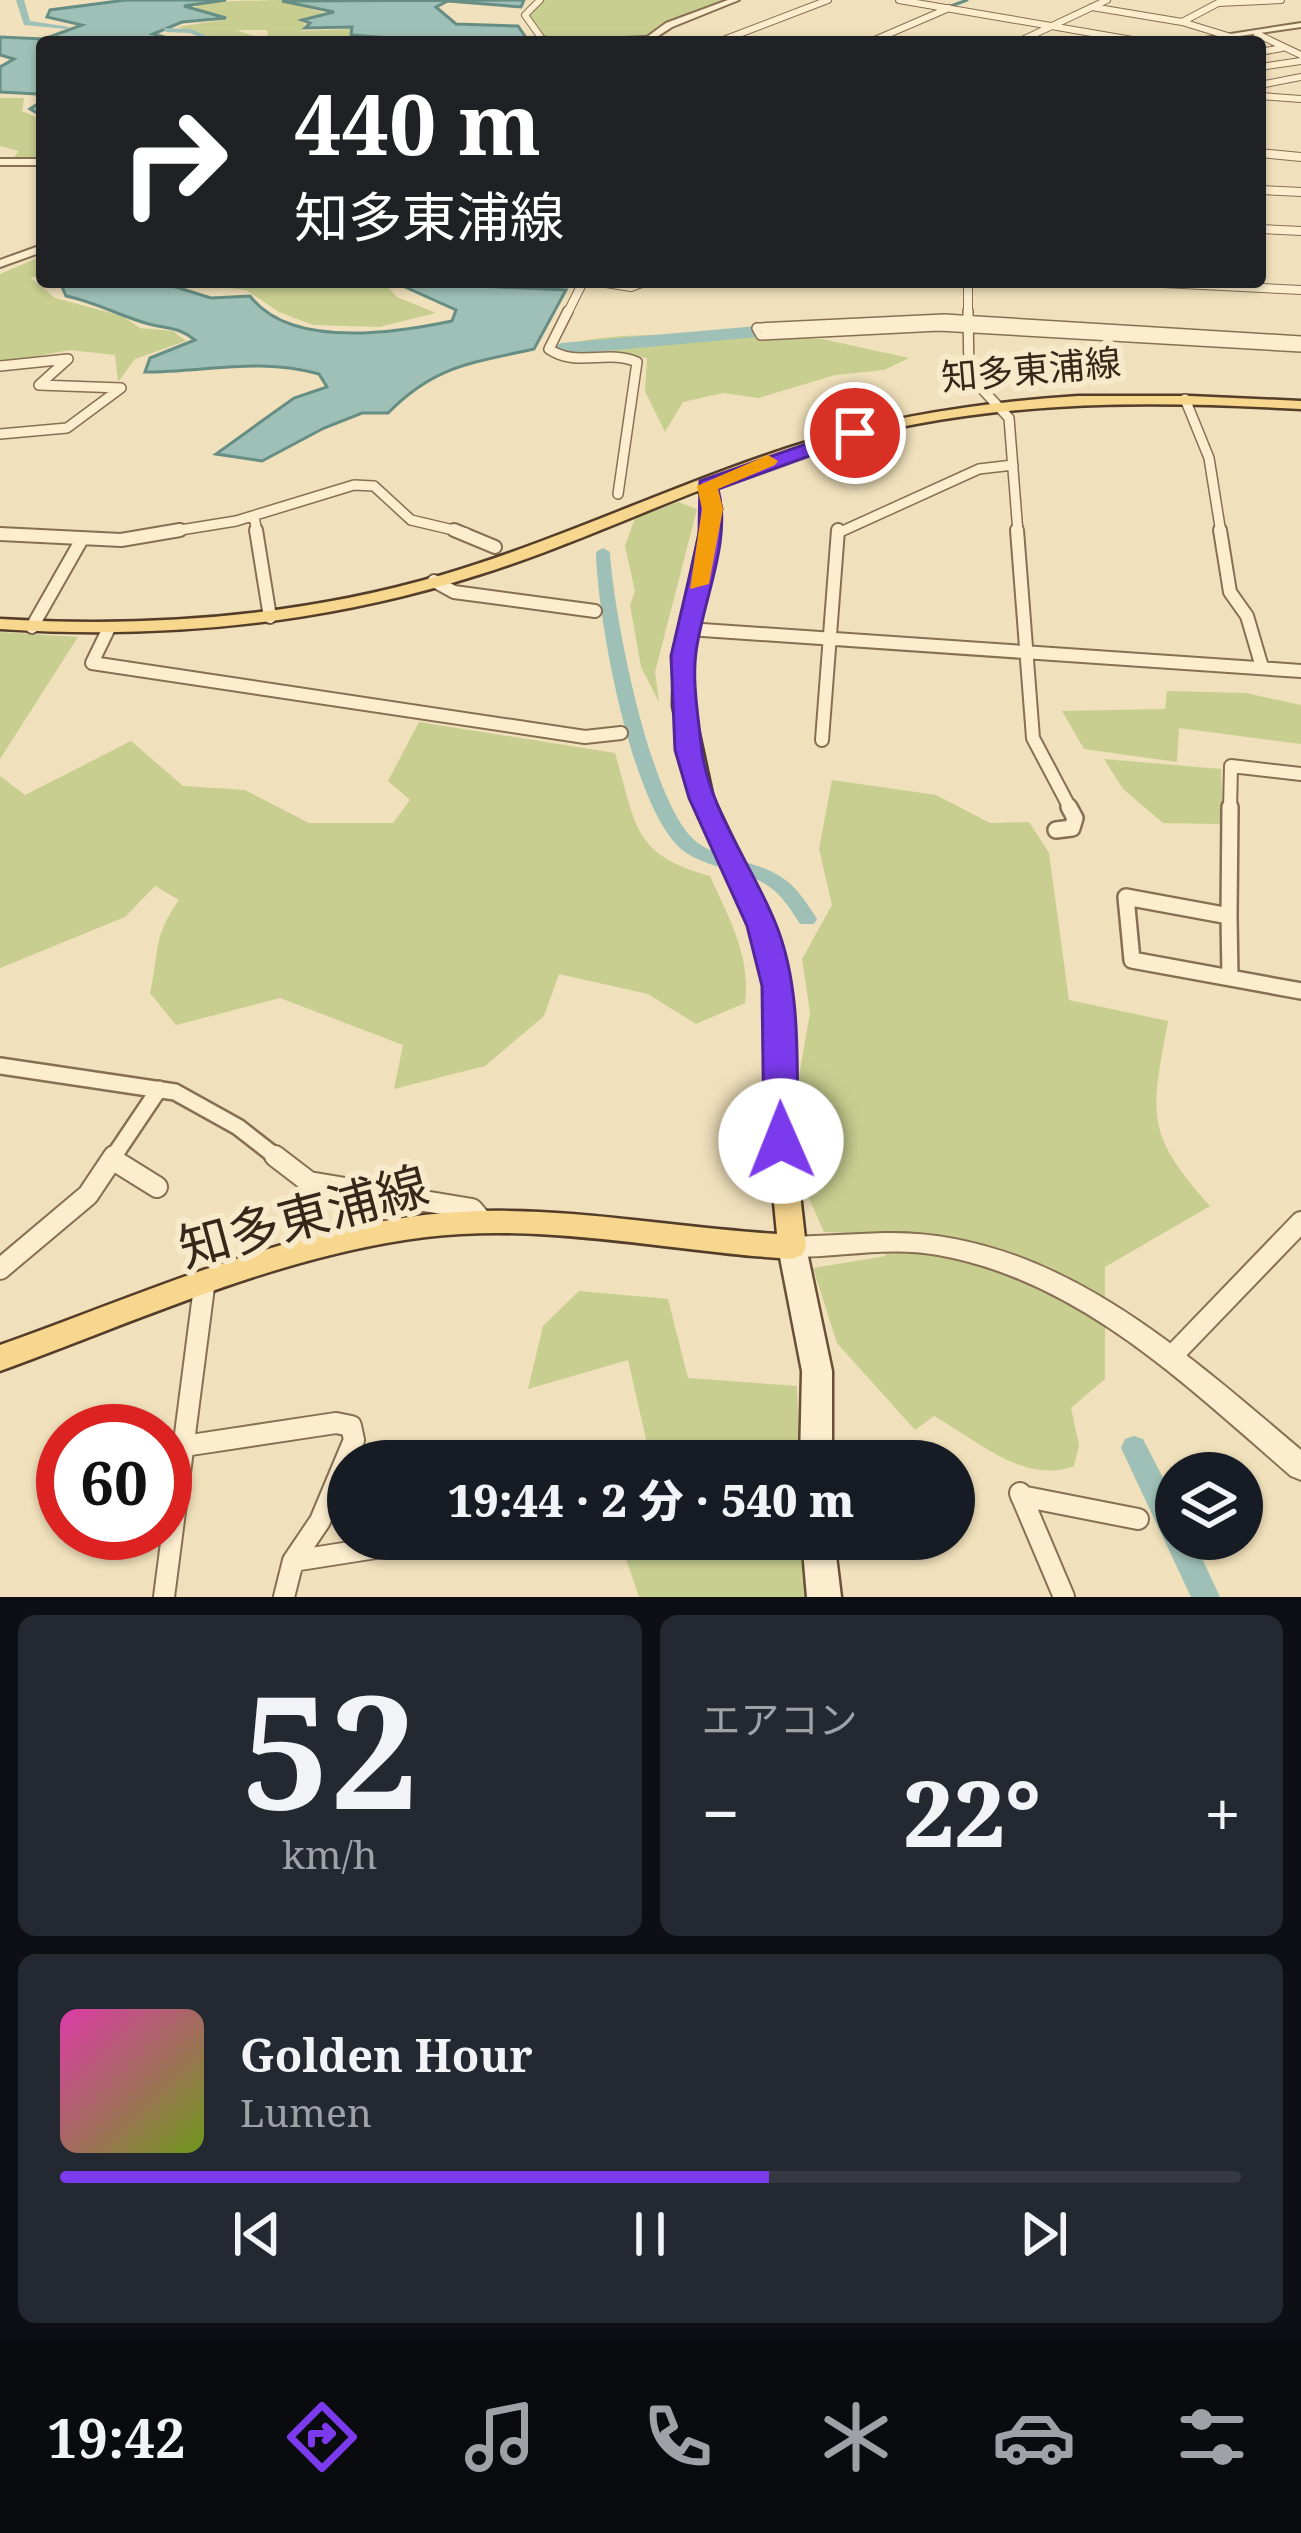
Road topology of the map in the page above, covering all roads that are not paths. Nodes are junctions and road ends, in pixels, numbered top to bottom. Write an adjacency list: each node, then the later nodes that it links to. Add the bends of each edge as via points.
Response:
1 (539, 0): 16 (street, via 525,15)
2 (735, 0): 17 (street)
3 (828, 0): 18 (street)
4 (899, 0): 10 (street)
5 (976, 0): 11 (street)
6 (1107, 0): 9 (street)
7 (1281, 0): 8 (street)
8 (1224, 1): 12 (street)
9 (1091, 7): 12 (street); 13 (street)
10 (949, 8): 11 (street); 19 (street)
11 (959, 10): 13 (street)
12 (1182, 22): 22 (street)
13 (1053, 25): 20 (street); 21 (street)
14 (1301, 25): 15 (street)
15 (1257, 34): 23 (street); 24 (street)
16 (540, 36)
17 (654, 36)
18 (734, 36)
19 (884, 36)
20 (1030, 36)
21 (1112, 36)
22 (1228, 36)
23 (1240, 36)
24 (1261, 36)
25 (1266, 39): 26 (street)
26 (1282, 48): 27 (street); 28 (street)
27 (1266, 51)
28 (1301, 58): 29 (street)
29 (1266, 66)
30 (1266, 68): 31 (street)
31 (1300, 78): 32 (street)
32 (1266, 84)
33 (1266, 96): 34 (street)
34 (1300, 98)
35 (1266, 154): 36 (street)
36 (1301, 157)
37 (0, 162): 38 (street)
38 (36, 162)
39 (1266, 190): 40 (street)
40 (1301, 192)
41 (1266, 229): 42 (street)
42 (1301, 231)
43 (36, 250): 44 (street)
44 (0, 264)
45 (581, 288): 58 (street, via 549,349 562,358 625,355 638,362)
46 (968, 288): 49 (street)
47 (1262, 288): 48 (street)
48 (1301, 290)
49 (969, 323): 49 (street, via 757,328 761,334); 50 (street); 54 (street, via 969,375)
50 (1301, 344)
51 (0, 367): 55 (street, via 68,359 39,385 122,388 87,423 47,437)
52 (1185, 399): 53 (main road, 知多東浦線); 54 (main road, 知多東浦線); 72 (street, via 1209,458 1230,592 1247,616)
53 (1301, 405)
54 (1002, 408): 56 (street); 57 (main road, 知多東浦線, via 855,433)
55 (0, 434)
56 (1013, 465): 70 (street, via 979,469 838,529); 71 (street)
57 (707, 486): 63 (main road, 知多東浦線); 68 (main road, via 711,522)
58 (618, 494)
59 (254, 516): 61 (street, via 122,540); 62 (street, via 374,485 411,520); 65 (street)
60 (0, 534): 61 (street)
61 (82, 539): 67 (street)
62 (495, 547)
63 (434, 581): 64 (street, via 454,592); 65 (main road, 知多東浦線)
64 (595, 611)
65 (270, 617): 69 (main road, 知多東浦線)
66 (0, 624): 67 (main road, 知多東浦線)
67 (32, 627): 69 (main road, 知多東浦線)
68 (688, 629): 70 (street); 87 (main road, via 688,750 762,926 779,994)
69 (108, 630): 74 (street, via 92,663 585,737)
70 (831, 638): 71 (street); 75 (street)
71 (1027, 648): 72 (street); 77 (street, via 1033,738 1075,818 1072,828)
72 (1262, 668): 73 (street)
73 (1301, 671)
74 (621, 733)
75 (822, 740)
76 (1301, 774): 78 (street, via 1231,766)
77 (1056, 830)
78 (1229, 916): 79 (street); 79 (street, via 1126,898 1132,960)
79 (1230, 977): 80 (street)
80 (1301, 991)
81 (0, 1066): 82 (street)
82 (159, 1089): 83 (street); 85 (street, via 213,1111 309,1182 472,1209)
83 (112, 1159): 84 (street); 88 (street, via 88,1195)
84 (157, 1187)
85 (483, 1222): 87 (main road, 知多東浦線); 89 (main road, 知多東浦線, via 376,1235)
86 (1301, 1222): 90 (street)
87 (792, 1246): 90 (street, via 894,1242 986,1257 1101,1305); 93 (main road, via 817,1371)
88 (0, 1269)
89 (204, 1287): 91 (main road, 知多東浦線); 92 (street)
90 (1171, 1357): 95 (street)
91 (0, 1358)
92 (189, 1404)
93 (815, 1440)
94 (192, 1445): 100 (street, via 351,1426 354,1440 320,1521)
95 (1301, 1467)
96 (1138, 1519): 104 (street, via 1019,1492)
97 (327, 1556): 100 (street)
98 (169, 1560): 101 (street)
99 (820, 1560): 103 (main road)
100 (293, 1561): 102 (street)
101 (164, 1597)
102 (284, 1597)
103 (824, 1597)
104 (1064, 1597)

